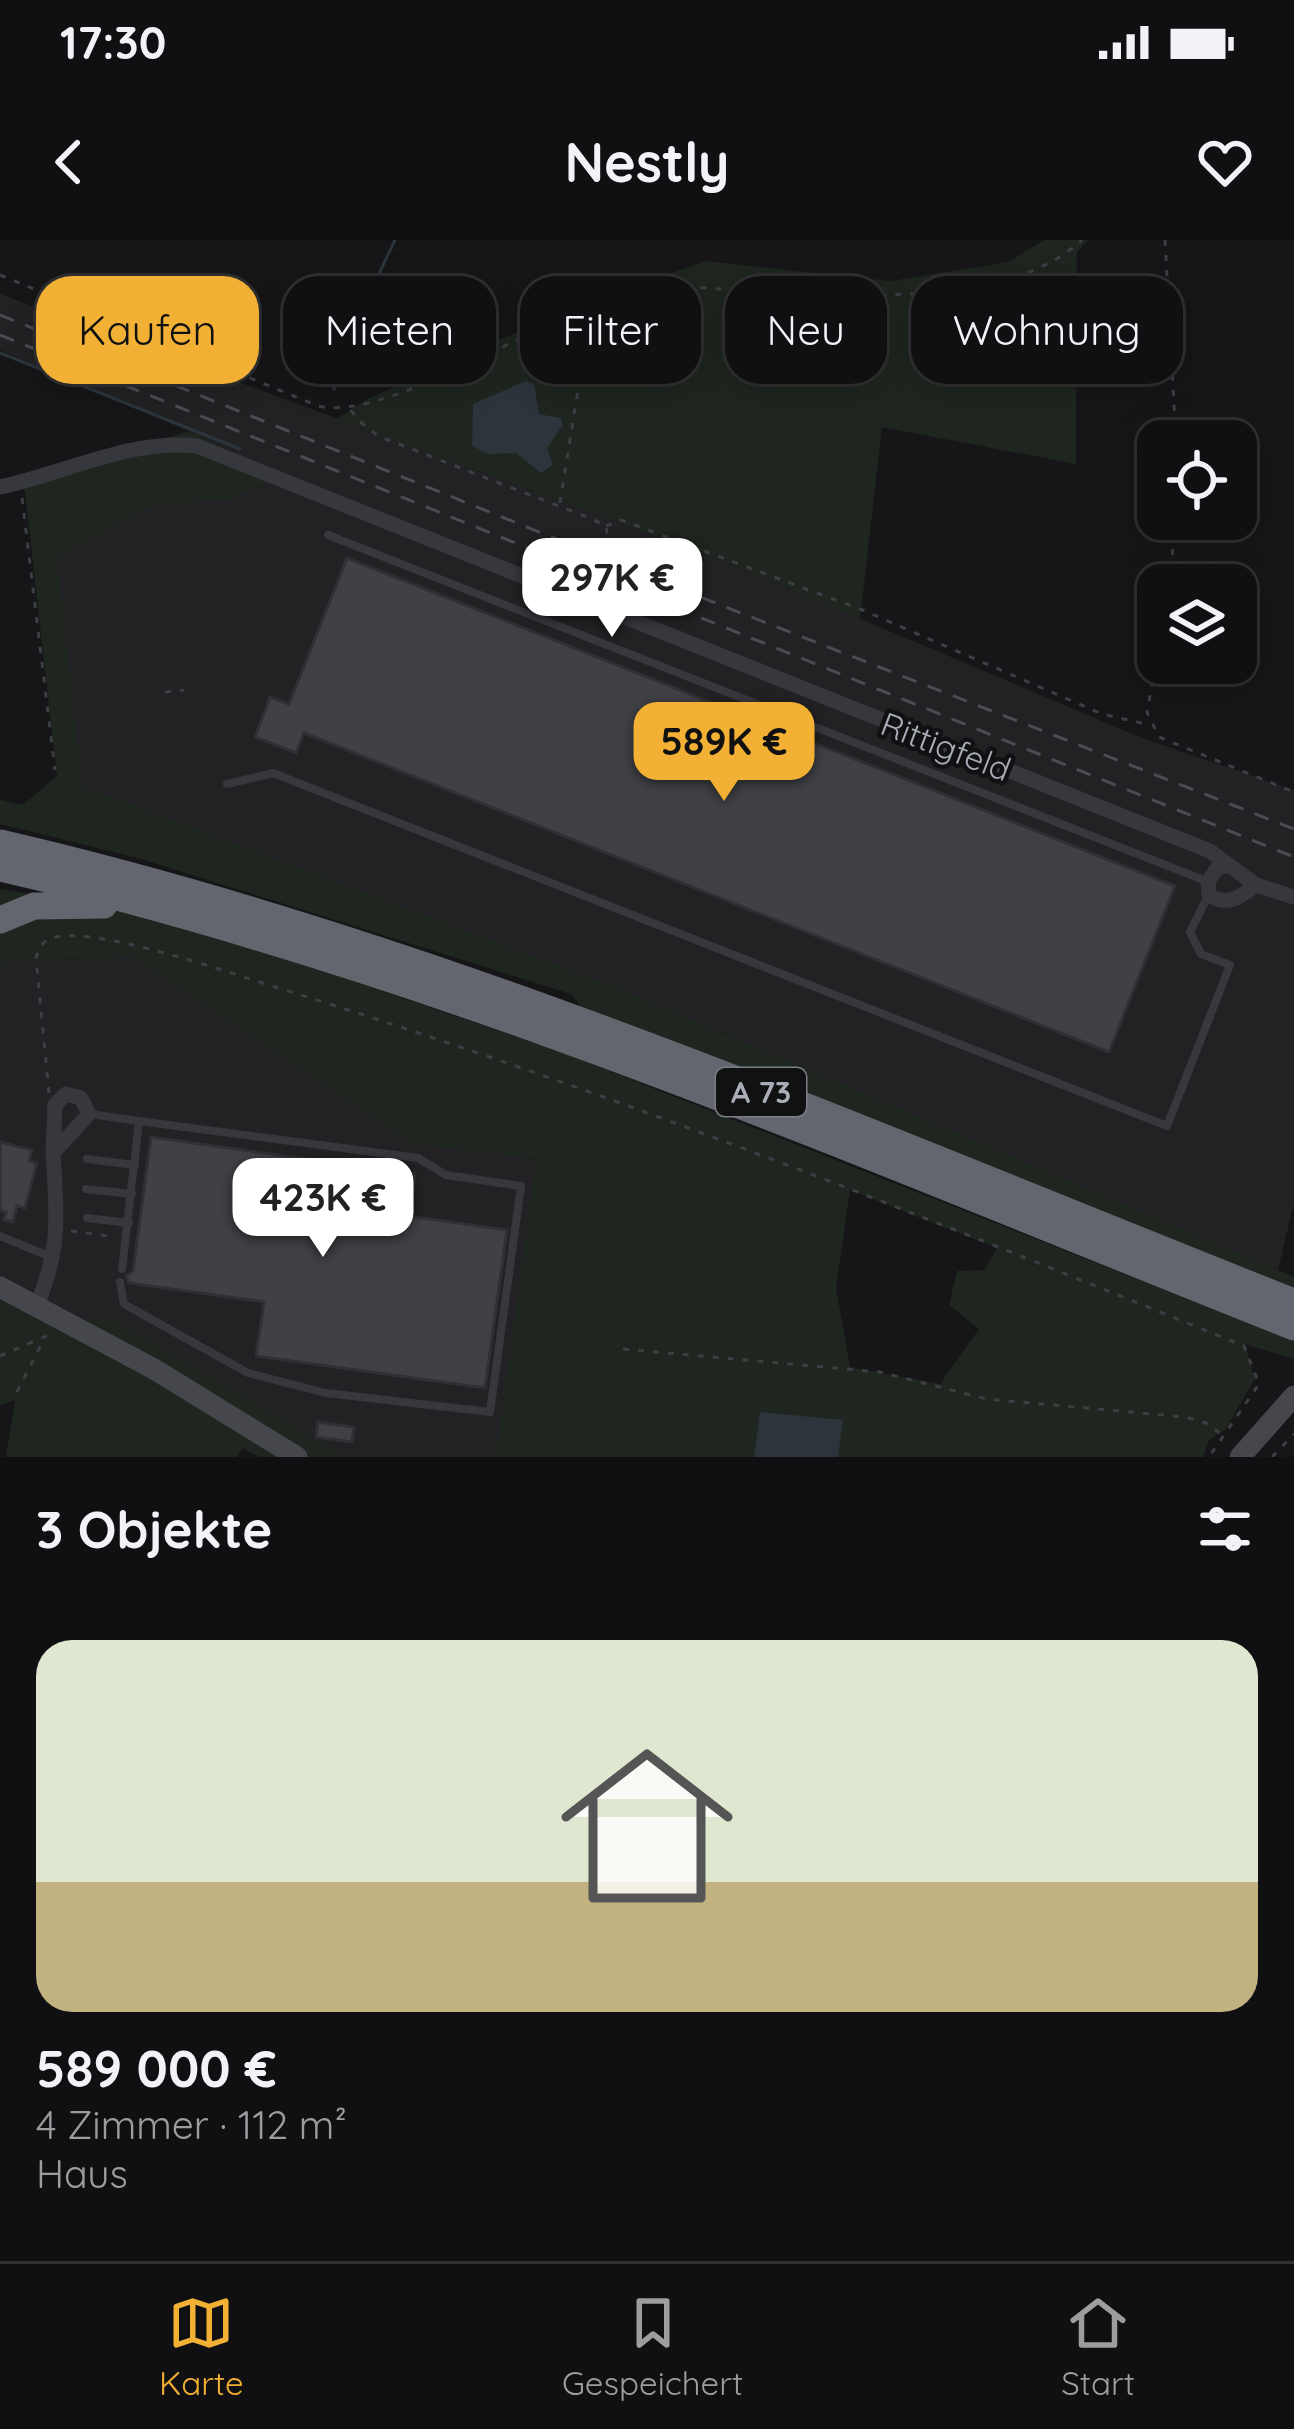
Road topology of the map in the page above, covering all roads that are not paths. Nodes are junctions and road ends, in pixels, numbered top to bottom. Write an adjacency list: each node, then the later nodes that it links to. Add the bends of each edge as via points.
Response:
1 (0, 487): 5 (street, via 142,449 196,446 1210,851)
2 (328, 535): 8 (lane, Rittigfeld)
3 (227, 784): 8 (lane, via 273,773 1167,1126 1230,965 1201,954 1190,932)
4 (0, 843): 26 (highway, A 73, via 243,908 483,988)
5 (1226, 866): 7 (street); 8 (street)
6 (0, 868): 10 (highway, A 73)
7 (1256, 885): 8 (street, via 1232,901); 9 (street)
8 (1209, 888)
9 (1294, 897)
10 (156, 908): 11 (highway, via 34,906); 28 (highway, A 73, via 538,1032)
11 (0, 920)
12 (88, 1114): 13 (lane); 14 (street); 14 (street, via 81,1098 66,1094 55,1105)
13 (139, 1120): 16 (lane); 24 (lane, via 418,1158 446,1175 521,1186 490,1412 326,1393 248,1373 124,1304)
14 (53, 1154): 22 (street)
15 (87, 1160): 16 (lane)
16 (135, 1165): 18 (lane)
17 (86, 1189): 18 (lane)
18 (132, 1194): 20 (lane)
19 (87, 1218): 20 (lane)
20 (129, 1223): 23 (lane)
21 (0, 1236): 22 (lane)
22 (54, 1259): 27 (street)
23 (122, 1269)
24 (120, 1282)
25 (0, 1288): 27 (main road)
26 (1294, 1302)
27 (37, 1305): 30 (main road)
28 (1294, 1327)
29 (1294, 1396): 31 (main road)
30 (297, 1457)
31 (1240, 1457)

